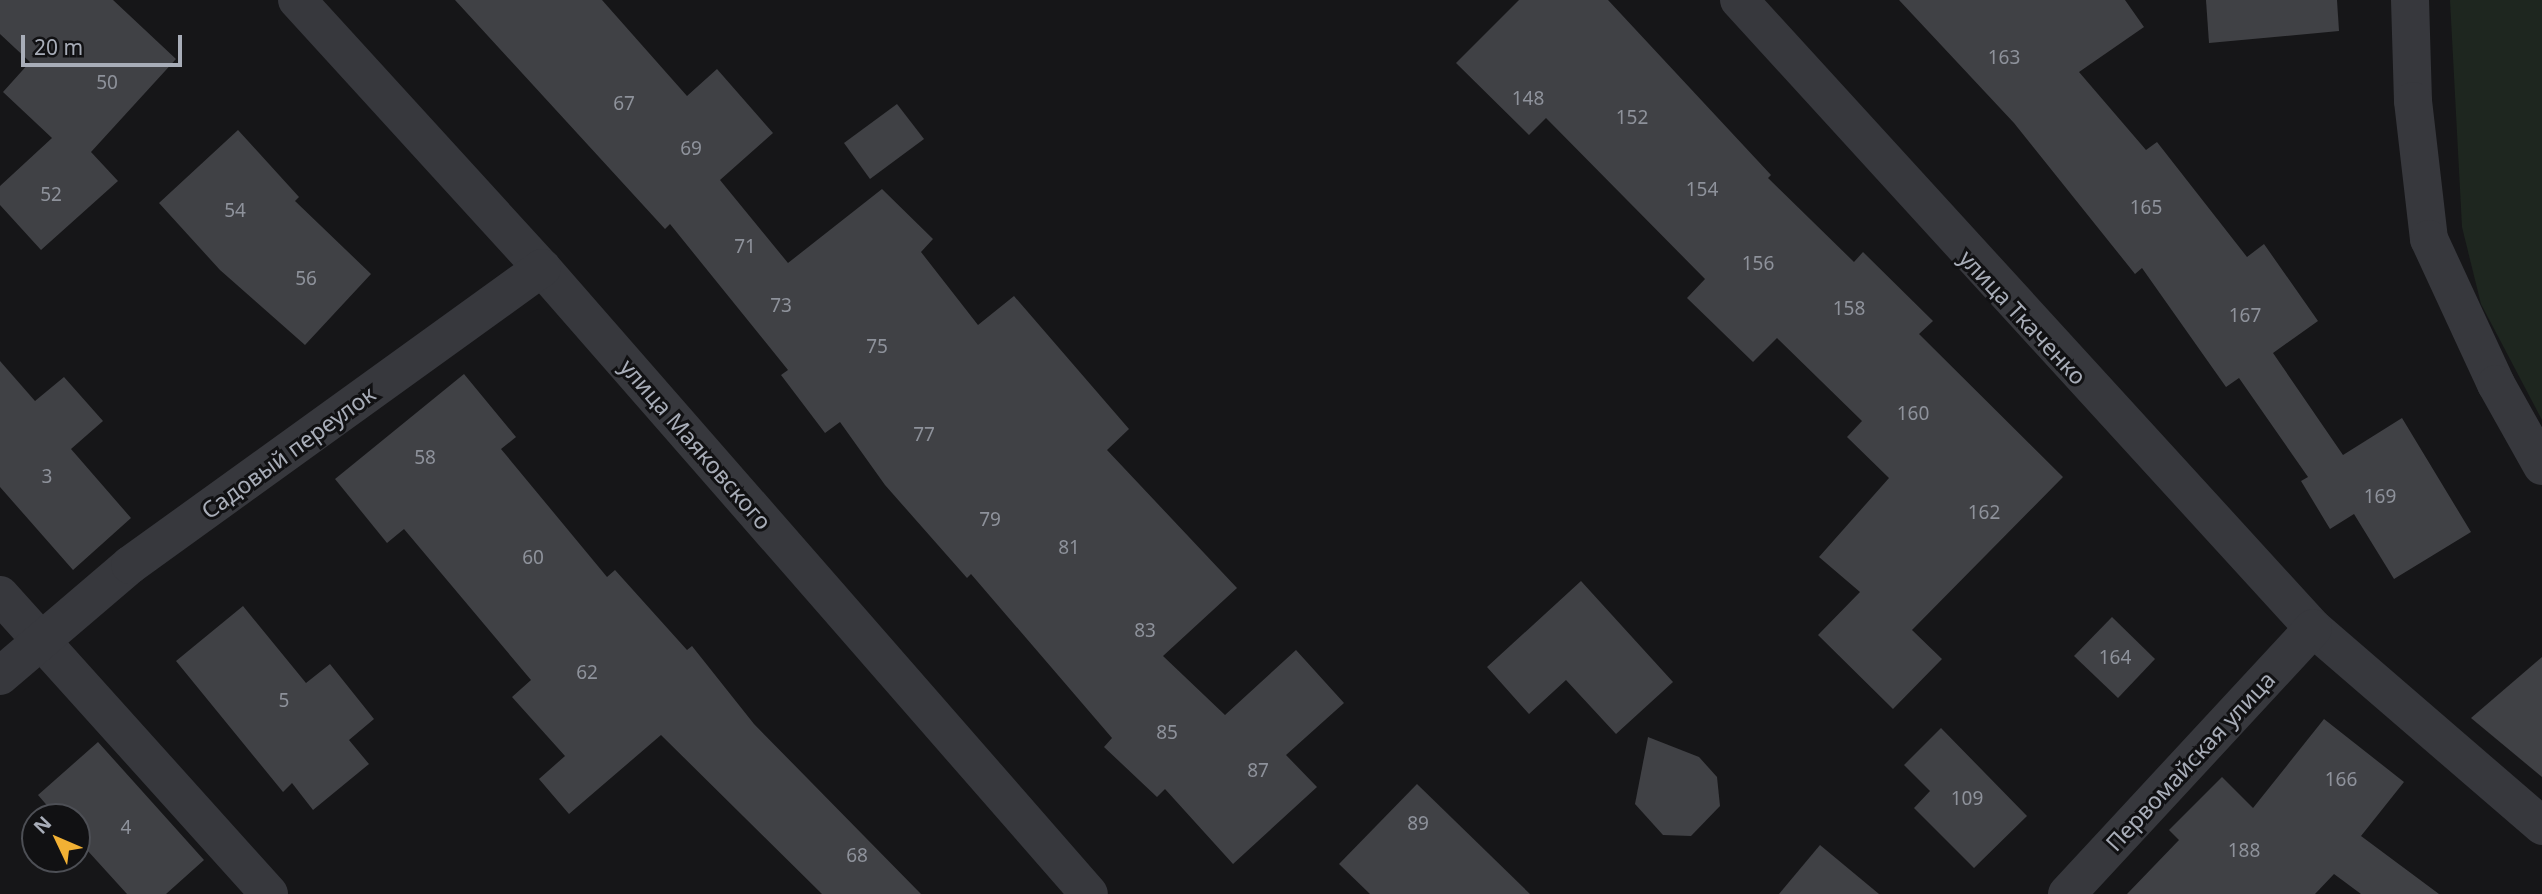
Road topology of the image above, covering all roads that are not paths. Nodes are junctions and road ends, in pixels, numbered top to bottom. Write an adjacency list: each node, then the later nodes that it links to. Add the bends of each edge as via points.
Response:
1 (297, 0): 4 (street, улица Маяковского)
2 (1739, 0): 7 (street, улица Ткаченко)
3 (2410, 0): 5 (street, via 2413,101 2429,239 2496,384)
4 (542, 268): 8 (street, Садовый переулок, via 130,565); 12 (street, улица Маяковского)
5 (2542, 466)
6 (0, 595): 8 (street)
7 (2313, 628): 10 (street, улица Ткаченко); 13 (street, Первомайская улица)
8 (39, 642): 9 (street, Садовый переулок); 11 (street)
9 (0, 676)
10 (2542, 826)
11 (269, 894)
12 (1089, 894)
13 (2067, 894)

